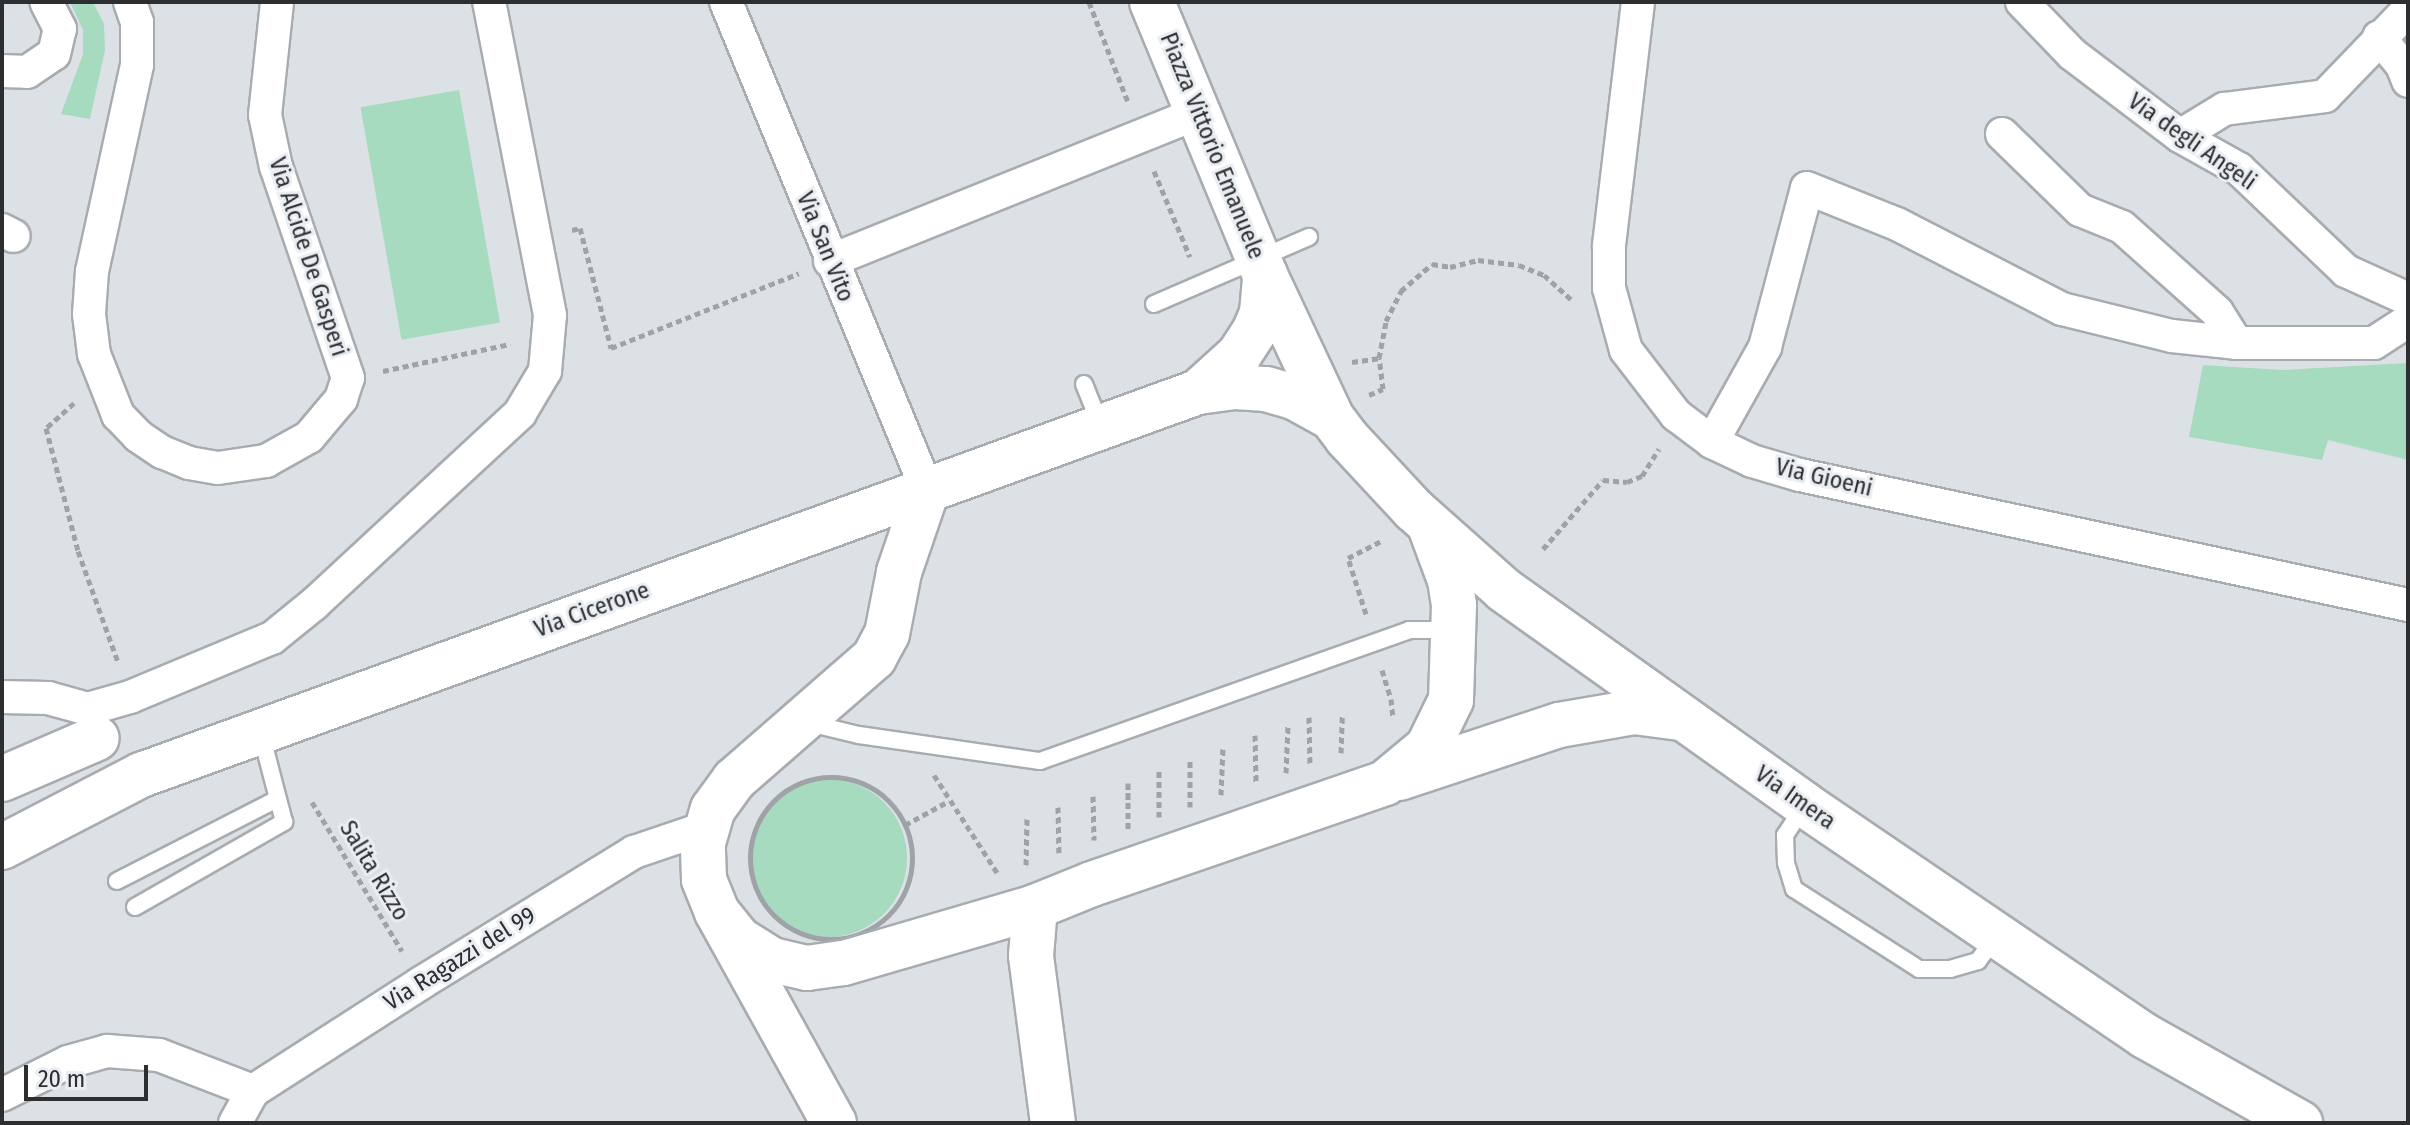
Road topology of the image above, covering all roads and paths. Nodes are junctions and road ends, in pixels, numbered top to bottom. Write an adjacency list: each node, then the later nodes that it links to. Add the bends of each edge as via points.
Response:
1 (46, 2): 12 (street, via 60,29 54,54 27,72)
2 (130, 2): 30 (street, Via Alcide De Gasperi, via 137,22 137,65 96,253 89,314 94,354 118,415 162,452 189,463 242,467 289,451 309,437 341,399)
3 (277, 2): 30 (street, Via Alcide De Gasperi, via 265,115 276,167)
4 (489, 2): 19 (street)
5 (726, 2): 20 (street, Via San Vito)
6 (1089, 2): 14 (path)
7 (1152, 2): 15 (main road, Piazza Vittorio Emanuele)
8 (1638, 2): 34 (street, Via Gioeni, via 1609,247 1609,288 1626,350)
9 (2022, 2): 17 (street, Via degli Angeli, via 2072,54)
10 (2408, 10): 11 (street)
11 (2379, 37): 13 (street); 17 (street, via 2325,96 2224,109)
12 (2, 71)
13 (2408, 81)
14 (1131, 109)
15 (1198, 113): 20 (street); 21 (main road, Piazza Vittorio Emanuele)
16 (2002, 134): 27 (street, via 2080,210 2122,227 2217,312)
17 (2180, 136): 22 (street, Via degli Angeli, via 2239,169 2346,271)
18 (1309, 237): 21 (lane)
19 (535, 239): 20 (path, via 580,228 611,348); 26 (street)
20 (830, 261): 39 (street, Via San Vito)
21 (1261, 266): 23 (lane); 32 (main road, Piazza Vittorio Emanuele, via 1262,313 1254,332 1239,355); 33 (main road)
22 (2408, 299)
23 (1154, 304)
24 (1579, 306): 28 (path, via 1544,275 1519,265 1478,260 1450,267 1432,264 1401,291 1386,321)
25 (2408, 321): 27 (street, via 2374,343)
26 (550, 335): 30 (path); 46 (street, via 545,371 520,413 314,604 272,638)
27 (2236, 343): 37 (street, via 2172,336 2062,309 1897,224 1807,188 1765,347)
28 (1379, 358): 29 (path); 33 (path, via 1383,389)
29 (1363, 359)
30 (348, 378)
31 (1084, 384): 35 (lane)
32 (1198, 392): 33 (main road, via 1266,389); 35 (main road, Piazza Vittorio Emanuele)
33 (1347, 408): 40 (main road, Via Imera)
34 (1676, 415): 37 (street, Via Gioeni); 41 (path, via 1642,476 1627,482 1603,480)
35 (1101, 426): 38 (main road, Piazza Vittorio Emanuele)
36 (46, 428): 46 (path, via 78,551)
37 (1712, 442): 42 (street, Via Gioeni, via 1800,475)
38 (1044, 446): 39 (main road, Via Cicerone)
39 (927, 490): 50 (main road, via 899,572 887,634 874,658); 54 (main road, Via Cicerone)
40 (1421, 517): 43 (main road, via 1450,580); 44 (path, via 1348,558); 49 (main road, Via Imera, via 1504,590)
41 (1543, 549)
42 (2408, 605)
43 (1453, 630): 44 (lane, via 1409,630); 61 (main road, via 1451,700 1440,726 1420,755)
44 (1374, 642): 53 (path, via 1391,699); 56 (lane, via 1040,761)
45 (2, 697): 51 (street, via 48,698)
46 (130, 697): 51 (street)
47 (1342, 716): 61 (path, via 1340,762)
48 (1309, 717): 59 (path, via 1310,773)
49 (1681, 718): 61 (main road, via 1634,712); 71 (main road, Via Imera)
50 (804, 722): 56 (lane); 77 (main road, via 734,780 713,809)
51 (93, 724): 62 (main road); 64 (main road)
52 (1288, 726): 63 (path, via 1285,782)
53 (1394, 732)
54 (260, 733): 62 (main road, Via Cicerone); 68 (lane)
55 (1255, 735): 66 (path)
56 (911, 742): 69 (path)
57 (1223, 748): 70 (path)
58 (1190, 760): 73 (path, via 1190,816)
59 (1320, 769)
60 (1159, 770): 76 (path)
61 (1368, 770): 84 (main road)
62 (141, 775): 80 (main road, Via Cicerone)
63 (1296, 778)
64 (2, 779)
65 (305, 792): 88 (path, Salita Rizzo)
66 (1257, 792)
67 (1093, 796): 81 (path)
68 (277, 799): 83 (lane); 85 (lane, via 284,822)
69 (949, 801): 75 (path); 84 (path)
70 (1221, 804)
71 (1805, 805): 87 (main road, Via Imera); 87 (lane, via 1785,835 1794,889 1919,969 1950,969 1978,961)
72 (1058, 807): 82 (path)
73 (1200, 812)
74 (1027, 818): 84 (path)
75 (905, 825): 75 (path, via 895,807 851,779 799,783 777,797 751,842 750,869 758,895 774,917 810,936 850,937 876,926 896,908 908,883 913,856)
76 (1159, 826)
77 (708, 827): 86 (main road, via 704,879); 88 (street, Via Ragazzi del 99, via 634,852)
78 (1138, 834): 79 (path)
79 (1128, 837)
80 (2, 847)
81 (1094, 849)
82 (1059, 862)
83 (117, 881)
84 (1022, 888): 86 (main road, via 844,963 807,968 772,960 740,940); 93 (main road)
85 (135, 907)
86 (717, 912): 92 (main road)
87 (1997, 934): 94 (main road, Via Imera, via 2145,1036)
88 (421, 983): 89 (street, Via Ragazzi del 99)
89 (253, 1091): 90 (street, via 159,1055 107,1051 68,1062); 91 (street, Via Ragazzi del 99)
90 (2, 1095)
91 (235, 1123)
92 (834, 1123)
93 (1053, 1123)
94 (2300, 1123)

